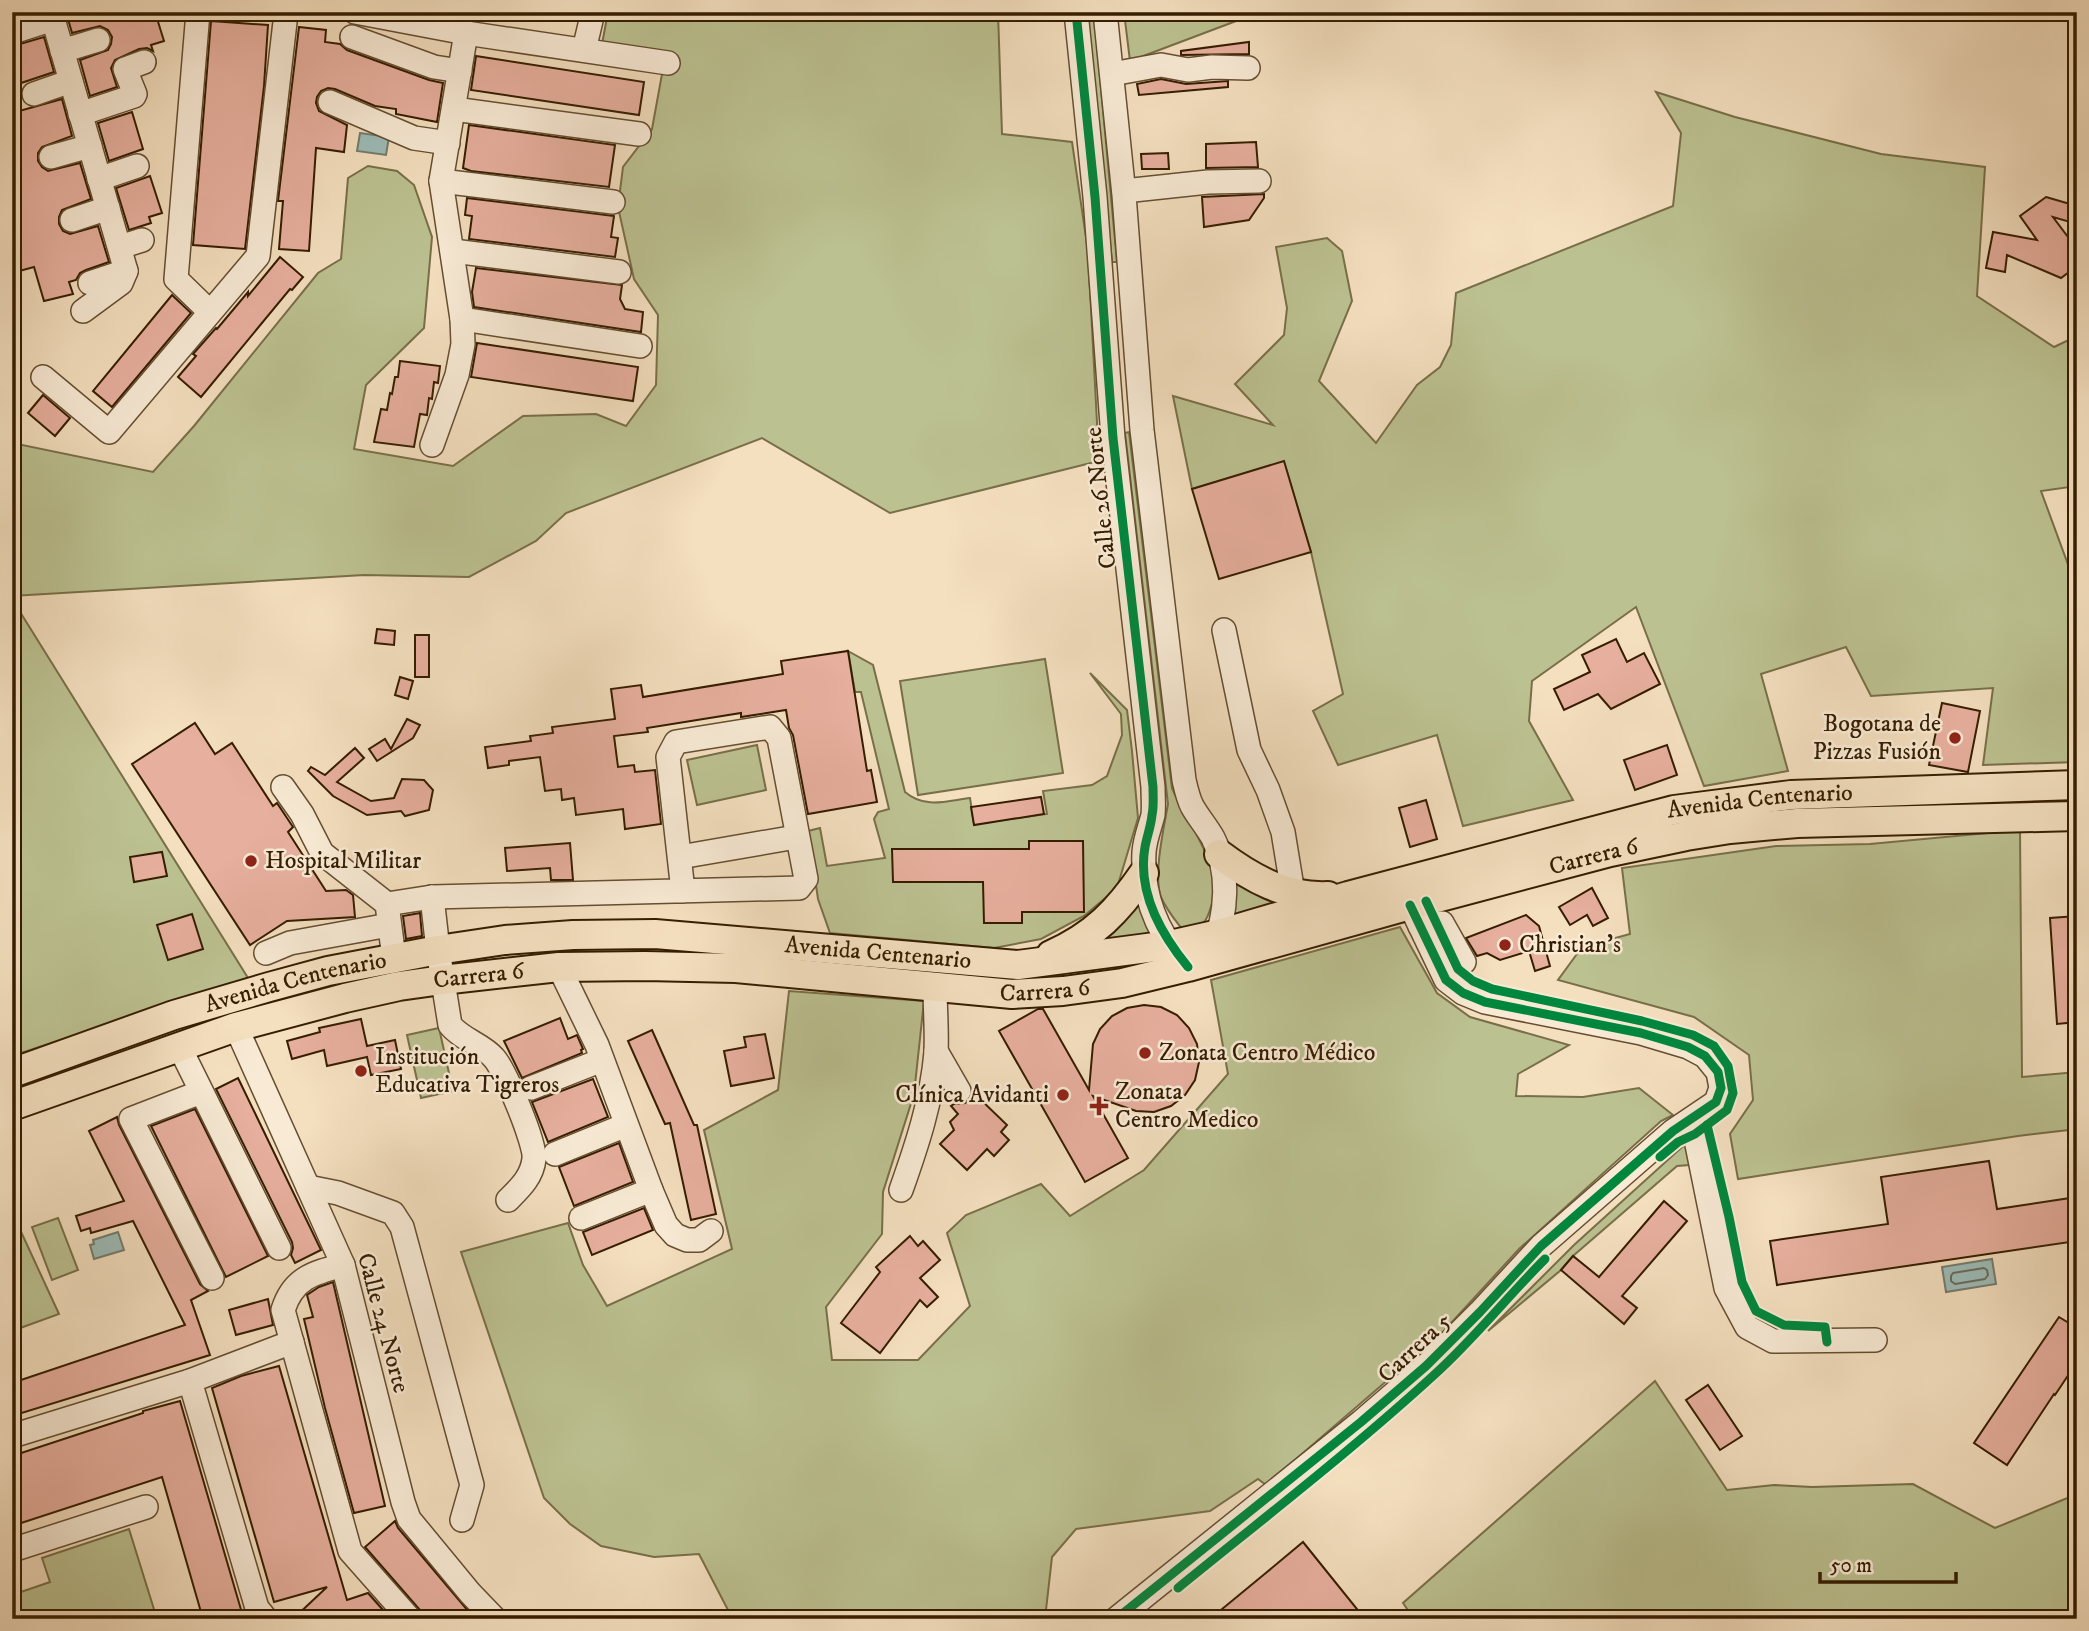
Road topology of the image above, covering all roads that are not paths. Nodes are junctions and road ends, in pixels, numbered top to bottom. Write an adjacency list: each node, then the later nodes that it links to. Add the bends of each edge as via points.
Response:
1 (198, 12): 43 (street, via 176,279)
2 (355, 12): 9 (street)
3 (593, 12): 12 (street)
4 (1076, 12): 55 (street, Calle 26 Norte, via 1113,438 1153,787)
5 (1105, 12): 18 (street, Calle 26 Norte)
6 (52, 16): 8 (street); 13 (street)
7 (285, 22): 43 (street, via 258,256)
8 (16, 31)
9 (466, 33): 12 (street); 17 (street)
10 (352, 37): 17 (street, via 434,67)
11 (98, 40): 13 (street)
12 (583, 50): 15 (street)
13 (62, 51): 19 (street)
14 (144, 62): 23 (street, via 125,69 134,96)
15 (668, 62)
16 (1248, 68): 18 (street, via 1188,70 1161,65)
17 (460, 71): 22 (street)
18 (1112, 74): 32 (street, Calle 26 Norte)
19 (71, 80): 20 (street); 23 (street)
20 (34, 94)
21 (330, 102): 25 (street, via 414,138)
22 (454, 109): 24 (street); 25 (street)
23 (80, 114): 26 (street)
24 (639, 134)
25 (448, 143): 30 (street)
26 (90, 146): 27 (street); 29 (street)
27 (51, 157)
28 (137, 166): 29 (street)
29 (99, 179): 34 (street)
30 (441, 181): 33 (street); 38 (street)
31 (1259, 181): 32 (street, via 1208,182)
32 (1124, 193): 53 (street, Calle 26 Norte, via 1142,430 1184,780 1191,804)
33 (613, 202)
34 (108, 208): 35 (street); 37 (street)
35 (72, 220)
36 (142, 240): 37 (street)
37 (120, 247): 39 (street)
38 (453, 251): 40 (street); 44 (street)
39 (126, 271): 41 (street); 42 (street, via 121,283)
40 (619, 272)
41 (90, 283)
42 (83, 311)
43 (210, 312): 46 (street, via 109,432)
44 (462, 319): 45 (street); 47 (street, via 457,375)
45 (640, 346)
46 (43, 377)
47 (432, 445)
48 (1224, 630): 57 (street, via 1250,750 1283,832)
49 (2077, 785): 58 (main road, Avenida Centenario, via 1791,795 1674,810)
50 (283, 787): 60 (street, via 323,853)
51 (2077, 816): 61 (main road, Carrera 6, via 1730,829 1610,852)
52 (796, 837): 54 (street); 54 (street, via 779,738 769,727 676,742 668,757); 56 (street, via 806,879 799,888)
53 (1219, 854): 57 (main road, via 1266,885); 62 (street, Calle 26 Norte, via 1224,908)
54 (680, 857): 56 (street)
55 (1144, 873): 63 (street, Calle 26 Norte, via 1148,898); 69 (main road, via 1111,916 1091,933 1056,953)
56 (683, 891): 59 (street)
57 (1293, 893): 58 (main road)
58 (1348, 895): 62 (main road, Avenida Centenario)
59 (432, 897): 60 (street); 64 (street)
60 (388, 914): 65 (street); 66 (street)
61 (1415, 916): 67 (street, via 1442,923); 68 (main road, Carrera 6); 82 (street, Carrera 5, via 1446,980 1463,993 1485,1002 1641,1033 1705,1056 1718,1072 1719,1095)
62 (1219, 934): 63 (main road, Avenida Centenario); 68 (street, Calle 26 Norte)
63 (1170, 945): 68 (street, Calle 26 Norte); 69 (main road, Avenida Centenario)
64 (438, 950): 66 (main road, Avenida Centenario); 69 (main road, Avenida Centenario, via 559,936 655,934); 71 (street)
65 (266, 953)
66 (394, 958): 77 (main road, Avenida Centenario, via 328,971 174,1015)
67 (1464, 962)
68 (1198, 964): 72 (main road, Carrera 6, via 1122,983 1063,991 1012,994)
69 (1018, 965)
70 (559, 967): 71 (main road, Carrera 6); 72 (main road, Carrera 6, via 736,968); 76 (street)
71 (442, 980): 73 (main road, Carrera 6, via 345,998); 88 (street, via 450,1025 494,1058 533,1145 528,1178)
72 (935, 986): 75 (street)
73 (236, 1027): 74 (main road, Carrera 6); 85 (street, Calle 24 Norte)
74 (178, 1046): 80 (street); 81 (main road, Carrera 6)
75 (936, 1051): 79 (street); 87 (street, via 929,1101)
76 (602, 1060): 78 (street); 83 (street)
77 (12, 1073)
78 (531, 1088)
79 (959, 1091)
80 (201, 1092): 91 (street); 93 (street, via 131,1119)
81 (12, 1105)
82 (1692, 1120): 94 (street, via 1726,1288 1747,1327 1773,1341); 104 (street, Carrera 5, via 1673,1131 1541,1246 1426,1366)
83 (626, 1125): 84 (street); 86 (street)
84 (555, 1154)
85 (308, 1187): 92 (street, Calle 24 Norte); 99 (street, via 393,1213 402,1227 472,1485)
86 (650, 1190): 89 (street); 90 (street, via 675,1234 699,1240)
87 (901, 1190)
88 (508, 1200)
89 (581, 1218)
90 (711, 1231)
91 (279, 1248)
92 (343, 1265): 95 (street, via 298,1282 288,1295 284,1310); 103 (street, Calle 24 Norte, via 409,1520)
93 (212, 1278)
94 (1875, 1340)
95 (292, 1342): 96 (street); 102 (street, via 350,1551)
96 (190, 1381): 97 (street); 101 (street, via 257,1608)
97 (12, 1436)
98 (146, 1507): 100 (street)
99 (462, 1520)
100 (12, 1550)
101 (266, 1619)
102 (410, 1619)
103 (495, 1619)
104 (1116, 1619)

